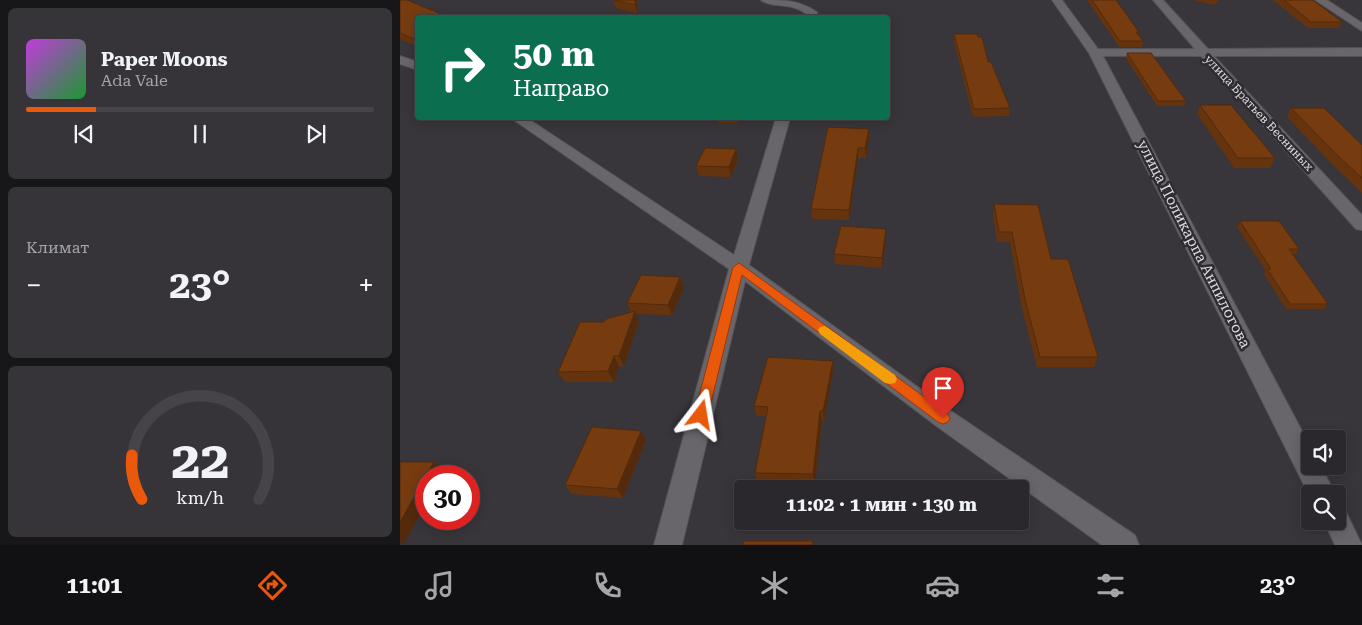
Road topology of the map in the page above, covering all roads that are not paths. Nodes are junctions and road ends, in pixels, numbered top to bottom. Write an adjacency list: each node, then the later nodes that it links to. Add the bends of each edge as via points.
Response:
1 (766, 0): 5 (street, via 802,6)
2 (1057, 0): 9 (street, улица Поликарпа Анпилогова)
3 (1158, 0): 7 (street, улица Братьев Весниных)
4 (1320, 0): 6 (street)
5 (813, 15)
6 (1362, 28)
7 (1204, 52): 8 (street); 9 (street); 14 (street, улица Братьев Весниных)
8 (1362, 52)
9 (1095, 53): 16 (street, улица Поликарпа Анпилогова)
10 (400, 60): 11 (street)
11 (415, 65)
12 (521, 120): 15 (street)
13 (782, 120): 15 (street)
14 (1362, 225)
15 (739, 267): 18 (street); 19 (street, via 943,418)
16 (1317, 485)
17 (1342, 530): 20 (street)
18 (668, 545)
19 (1125, 545)
20 (1349, 545)

